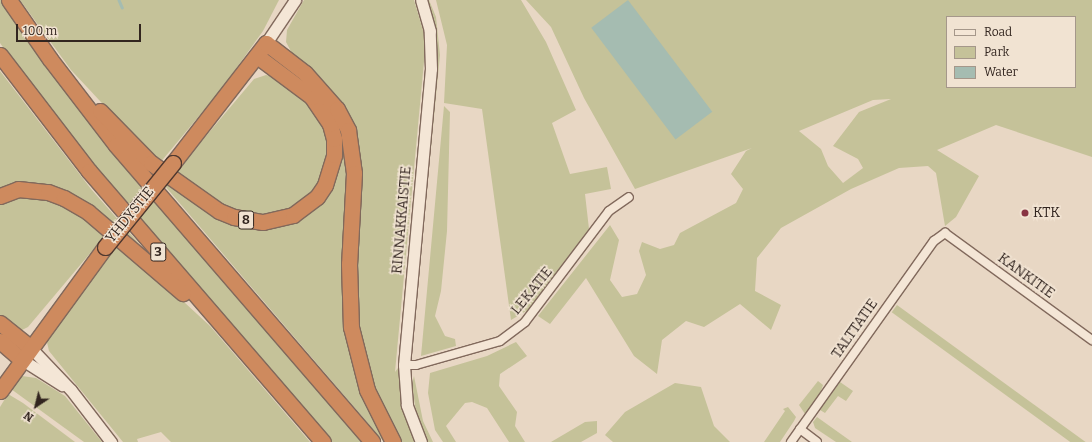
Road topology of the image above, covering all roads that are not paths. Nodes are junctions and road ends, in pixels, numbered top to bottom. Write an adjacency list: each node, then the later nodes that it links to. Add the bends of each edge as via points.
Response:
1 (9, 0): 8 (highway)
2 (287, 0): 5 (street)
3 (295, 0): 5 (street)
4 (421, 0): 17 (street, RINNAKKAISTIE, via 430,31 431,69)
5 (266, 43): 7 (highway, YHDYSTIE); 23 (highway, via 320,88 337,109 348,130 354,173 349,264 351,327 367,390)
6 (0, 55): 12 (highway, 3, via 89,171)
7 (257, 56): 8 (highway, 8, via 312,98 330,124 334,139 330,171 317,196 293,215 263,222 234,217 219,211 177,184 151,163); 16 (highway, YHDYSTIE, bridge, via 105,247)
8 (50, 59): 22 (highway, via 116,145)
9 (0, 196): 12 (highway, via 26,190 64,198 88,212 184,294)
10 (629, 197): 17 (street, LEKATIE, via 609,211 525,322 500,341 419,364)
11 (944, 233): 14 (street, KANKITIE); 19 (street, TALTTATIE, via 934,241)
12 (208, 309): 21 (highway, 3)
13 (0, 322): 16 (highway)
14 (1092, 340)
15 (0, 341): 16 (highway)
16 (26, 353): 18 (highway, YHDYSTIE); 20 (street, via 71,390)
17 (404, 365): 24 (street, RINNAKKAISTIE, via 407,405)
18 (0, 391)
19 (800, 429): 25 (street, TALTTATIE); 26 (street)
20 (111, 442)
21 (324, 442)
22 (372, 442)
23 (393, 442)
24 (421, 442)
25 (791, 442)
26 (818, 442)

